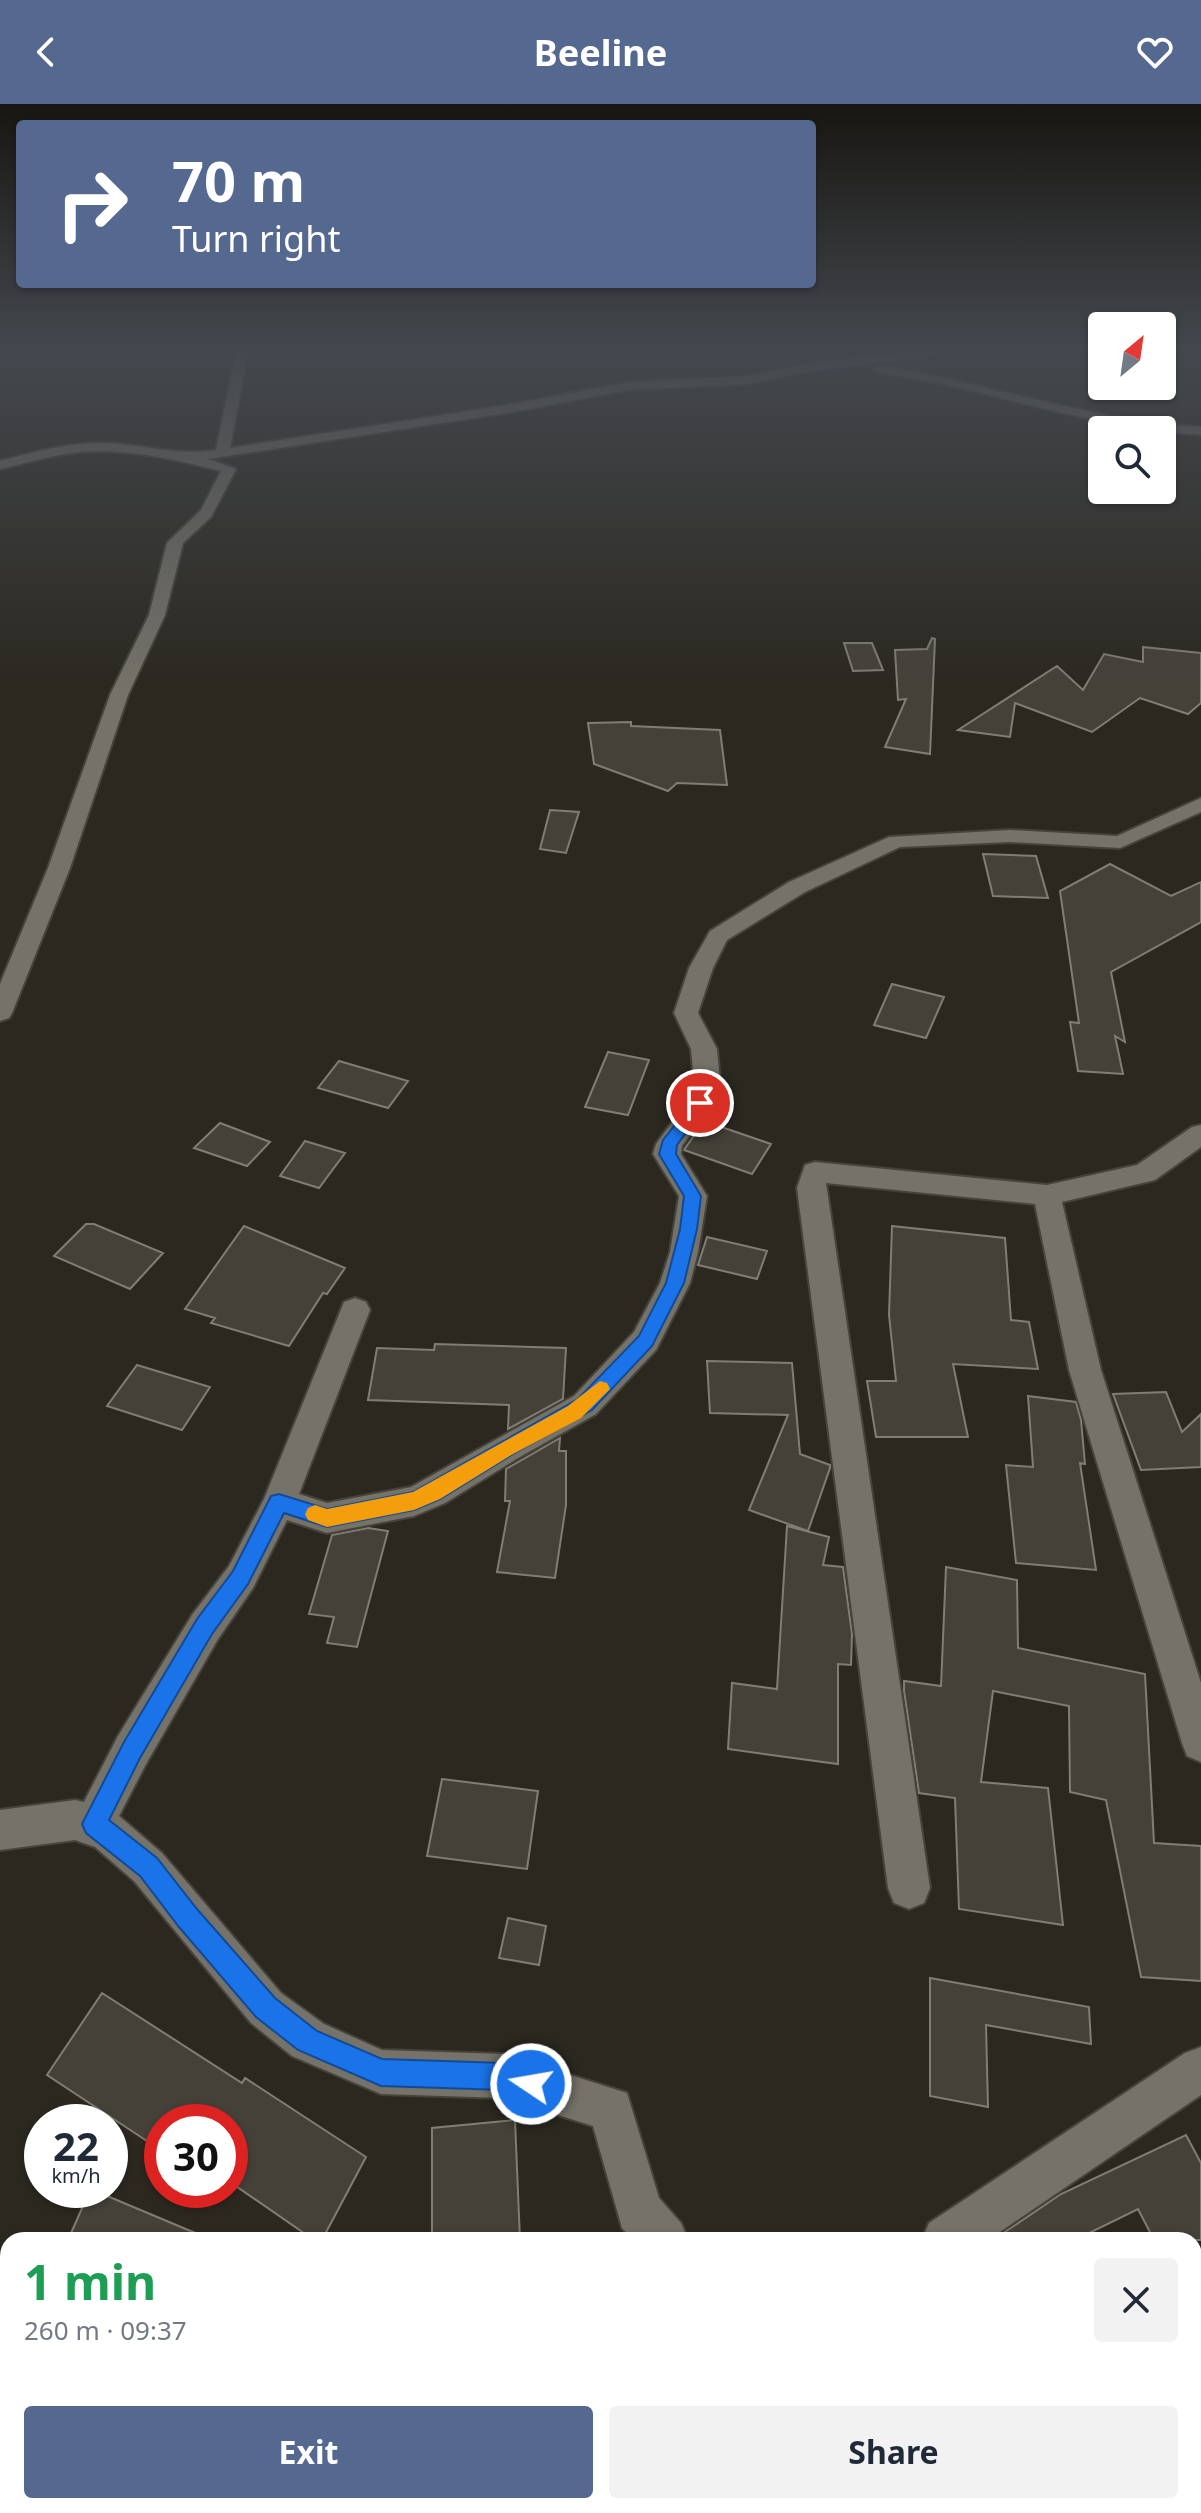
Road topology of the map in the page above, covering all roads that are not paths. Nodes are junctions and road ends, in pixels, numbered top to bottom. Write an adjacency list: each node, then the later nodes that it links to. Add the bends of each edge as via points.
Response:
1 (211, 464): 3 (street, via 229,469 197,523 175,543 157,615 119,695 59,868)
2 (1201, 804): 7 (street, via 1120,842 1010,836 896,841 797,887 718,936 686,1013 704,1049 708,1092 667,1154 693,1196 689,1229 675,1283 645,1341 585,1405 433,1493 327,1518)
3 (0, 1013)
4 (1201, 1134): 5 (street, via 1145,1173)
5 (1047, 1195): 8 (street, via 1085,1370); 11 (street, via 815,1172 811,1188)
6 (355, 1310): 7 (street)
7 (279, 1503): 9 (street, via 241,1577 196,1640 132,1750)
8 (1201, 1743)
9 (94, 1824): 10 (street, via 75,1820); 13 (street, via 148,1867 266,2008 308,2040 381,2072 504,2076 611,2109 639,2211)
10 (0, 1830)
11 (909, 1888)
12 (1201, 2069): 14 (street)
13 (657, 2232)
14 (958, 2232)

